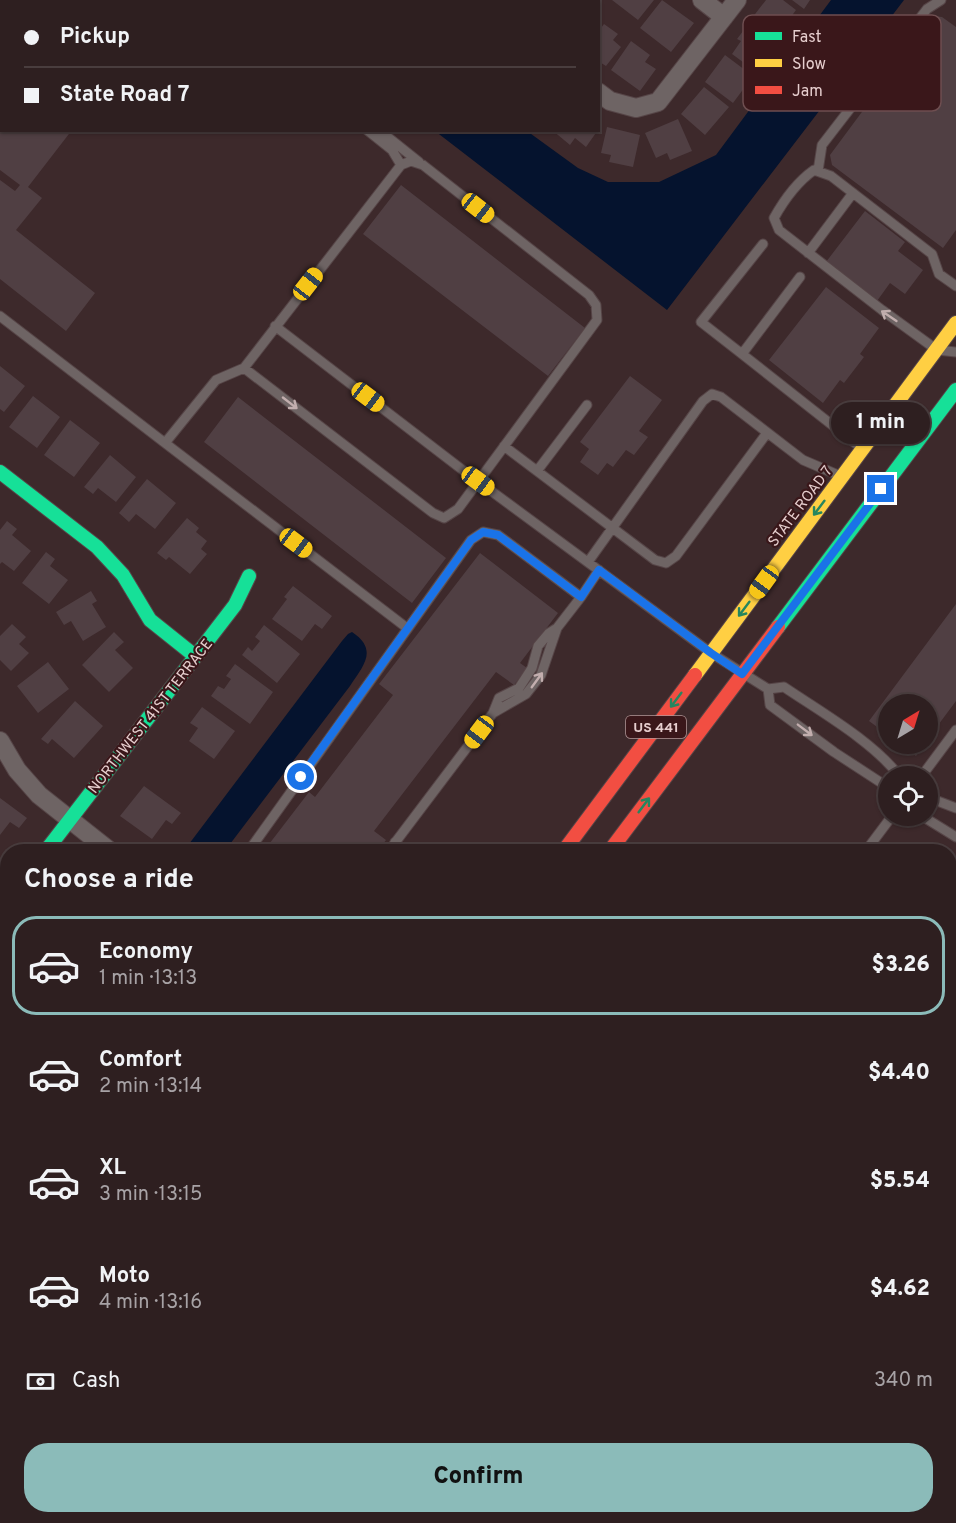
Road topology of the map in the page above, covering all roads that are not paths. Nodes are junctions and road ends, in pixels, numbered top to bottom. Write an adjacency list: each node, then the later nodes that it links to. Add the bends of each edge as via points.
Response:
1 (702, 0): 5 (street)
2 (737, 0): 5 (street)
3 (941, 0): 4 (lane)
4 (922, 15)
5 (724, 17): 6 (street, via 657,102 636,108 610,101)
6 (600, 94)
7 (848, 111): 12 (lane, via 822,145)
8 (369, 132): 10 (lane, via 392,150)
9 (382, 132): 11 (lane)
10 (400, 165): 11 (lane, via 411,161); 20 (lane)
11 (423, 165): 29 (lane, via 589,295 596,305 597,320)
12 (818, 171): 13 (lane); 15 (lane, via 802,179 774,219 779,230)
13 (853, 193): 15 (lane); 17 (lane, via 932,254 939,274)
14 (763, 244): 23 (lane, via 701,322)
15 (808, 253): 21 (lane, one-way to 15)
16 (800, 277): 23 (lane)
17 (956, 286)
18 (0, 316): 28 (lane)
19 (956, 324): 21 (main road, STATE ROAD 7 / US 441)
20 (276, 326): 24 (lane); 34 (lane)
21 (936, 350): 22 (lane); 30 (main road, STATE ROAD 7 / US 441)
22 (956, 352)
23 (742, 354): 30 (lane)
24 (244, 368): 28 (lane, via 216,380); 34 (lane, one-way to 34, via 433,513 444,518 458,509)
25 (956, 390): 43 (main road, US 441)
26 (587, 405): 31 (lane)
27 (767, 433): 33 (lane, via 803,460); 35 (lane, via 676,556 666,563 655,560); 35 (lane, via 712,394 703,401)
28 (165, 443): 40 (lane)
29 (504, 446): 31 (lane); 34 (lane)
30 (863, 449): 33 (main road, STATE ROAD 7 / US 441)
31 (537, 471): 35 (lane)
32 (0, 472): 42 (main road, via 97,547 123,575 150,620)
33 (843, 477): 41 (main road, STATE ROAD 7 / US 441, one-way to 41)
34 (478, 481): 36 (lane)
35 (613, 528): 36 (lane)
36 (588, 562): 37 (lane)
37 (599, 570): 39 (lane); 41 (lane)
38 (249, 576): 42 (main road, NORTHWEST 41ST TERRACE, via 235,605)
39 (581, 597): 40 (lane, via 498,535 483,532 471,540); 56 (lane, via 557,628 541,675 526,694 493,713)
40 (408, 628): 59 (lane)
41 (711, 653): 43 (lane); 61 (main road, STATE ROAD 7 / US 441, one-way to 61)
42 (195, 656): 52 (main road, NORTHWEST 41ST TERRACE)
43 (742, 674): 44 (lane); 62 (main road, US 441, one-way to 43)
44 (768, 689): 47 (lane, via 784,687); 49 (lane, one-way to 49, via 770,705)
45 (956, 730): 48 (lane)
46 (0, 741): 52 (street, via 17,770)
47 (892, 766)
48 (929, 766)
49 (878, 781)
50 (938, 801): 51 (lane)
51 (956, 808)
52 (69, 820): 57 (main road, NORTHWEST 41ST TERRACE); 58 (street)
53 (884, 826): 63 (lane)
54 (938, 826): 55 (lane)
55 (956, 837)
56 (395, 842): 60 (lane)
57 (51, 844)
58 (100, 844)
59 (254, 844)
60 (398, 844)
61 (569, 844)
62 (615, 844)
63 (871, 844)

